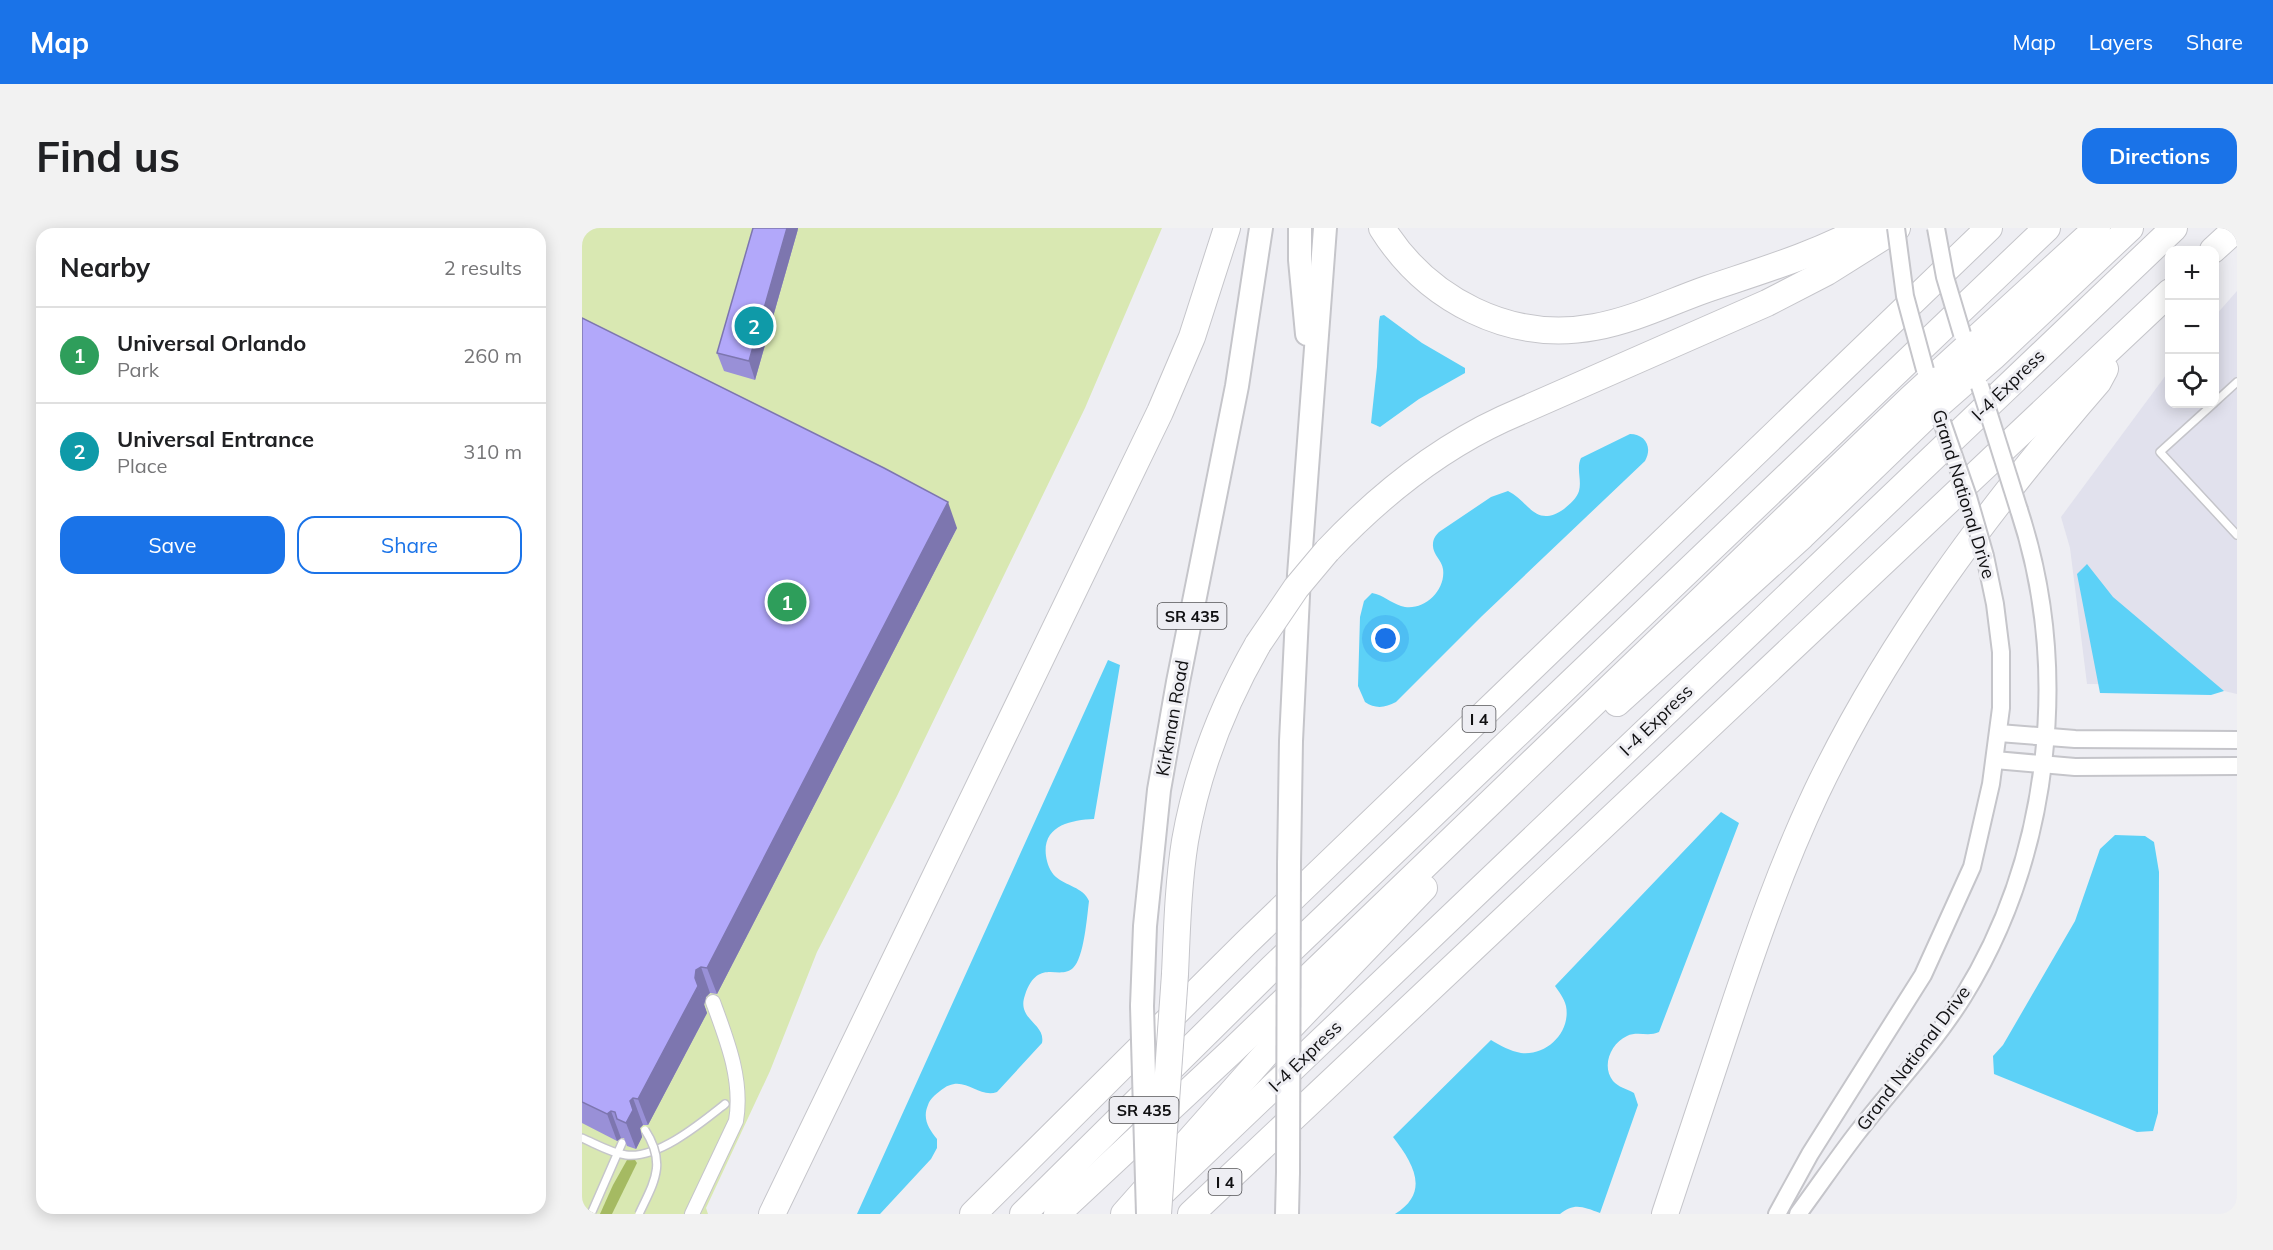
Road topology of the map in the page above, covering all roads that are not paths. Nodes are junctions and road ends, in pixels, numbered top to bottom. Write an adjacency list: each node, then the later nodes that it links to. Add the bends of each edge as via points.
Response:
1 (1227, 228): 43 (highway, via 1192,337 1152,429)
2 (1261, 228): 49 (main road, Kirkman Road / SR 435, bridge, via 1236,395 1176,691 1145,917 1142,1006)
3 (1300, 228): 24 (main road)
4 (1325, 228): 24 (main road)
5 (1382, 228): 6 (highway, via 1419,274 1463,306 1508,323 1563,330 1627,319 1807,254)
6 (1864, 228)
7 (1897, 228): 19 (street, Grand National Drive, bridge, via 1905,296); 50 (highway, bridge, via 1827,272 1767,303 1467,439 1398,485 1356,521 1296,588 1242,672 1219,723 1193,802 1180,877)
8 (1936, 228): 18 (street, Grand National Drive, bridge, via 1945,277)
9 (1989, 228): 44 (highway, I 4, via 1263,927)
10 (2047, 228): 45 (highway, via 1271,969)
11 (2097, 228): 18 (highway)
12 (2130, 228): 20 (highway)
13 (2174, 228): 48 (highway, I-4 Express)
14 (2237, 228): 15 (highway)
15 (2217, 246)
16 (2165, 296): 17 (highway, I 4)
17 (2122, 338): 38 (highway, I 4); 54 (highway, via 2098,382 2033,458 1936,587 1838,750 1804,818 1768,908)
18 (1965, 341): 19 (highway); 20 (street, Grand National Drive)
19 (1928, 376): 25 (street, Grand National Drive); 46 (highway, via 1233,1050)
20 (1978, 380): 25 (highway); 28 (street, Grand National Drive, bridge, via 2035,570 2047,689)
21 (2237, 382): 22 (lane)
22 (2219, 398)
23 (2208, 408): 26 (lane, via 2160,452)
24 (1312, 410): 53 (main road, bridge, via 1297,603 1290,768)
25 (1940, 414): 27 (street, Grand National Drive, bridge, via 1974,515 1995,604 2001,652); 47 (highway, via 1588,730 1410,902 1289,1028)
26 (2237, 535)
27 (1999, 733): 28 (street); 30 (street, Grand National Drive)
28 (2044, 738): 29 (street); 31 (street, Grand National Drive)
29 (2237, 740)
30 (1995, 760): 31 (street); 55 (street, Grand National Drive, via 1972,867 1923,975 1810,1154)
31 (2042, 765): 32 (street); 56 (street, Grand National Drive, via 2024,860 1992,944 1962,998)
32 (2237, 766)
33 (713, 1002): 42 (street, via 728,1041 738,1106 736,1121)
34 (725, 1104): 39 (lane, via 661,1147 638,1155)
35 (645, 1130): 41 (lane, bridge, via 658,1154 658,1167)
36 (582, 1138): 39 (lane)
37 (622, 1143): 39 (lane)
38 (1258, 1149): 51 (highway, I 4); 52 (highway)
39 (617, 1154): 40 (lane)
40 (591, 1214)
41 (639, 1214)
42 (692, 1214)
43 (772, 1214)
44 (973, 1214)
45 (1023, 1214)
46 (1057, 1214)
47 (1124, 1214)
48 (1140, 1214)
49 (1148, 1214)
50 (1158, 1214)
51 (1191, 1214)
52 (1204, 1214)
53 (1287, 1214)
54 (1665, 1214)
55 (1777, 1214)
56 (1798, 1214)

